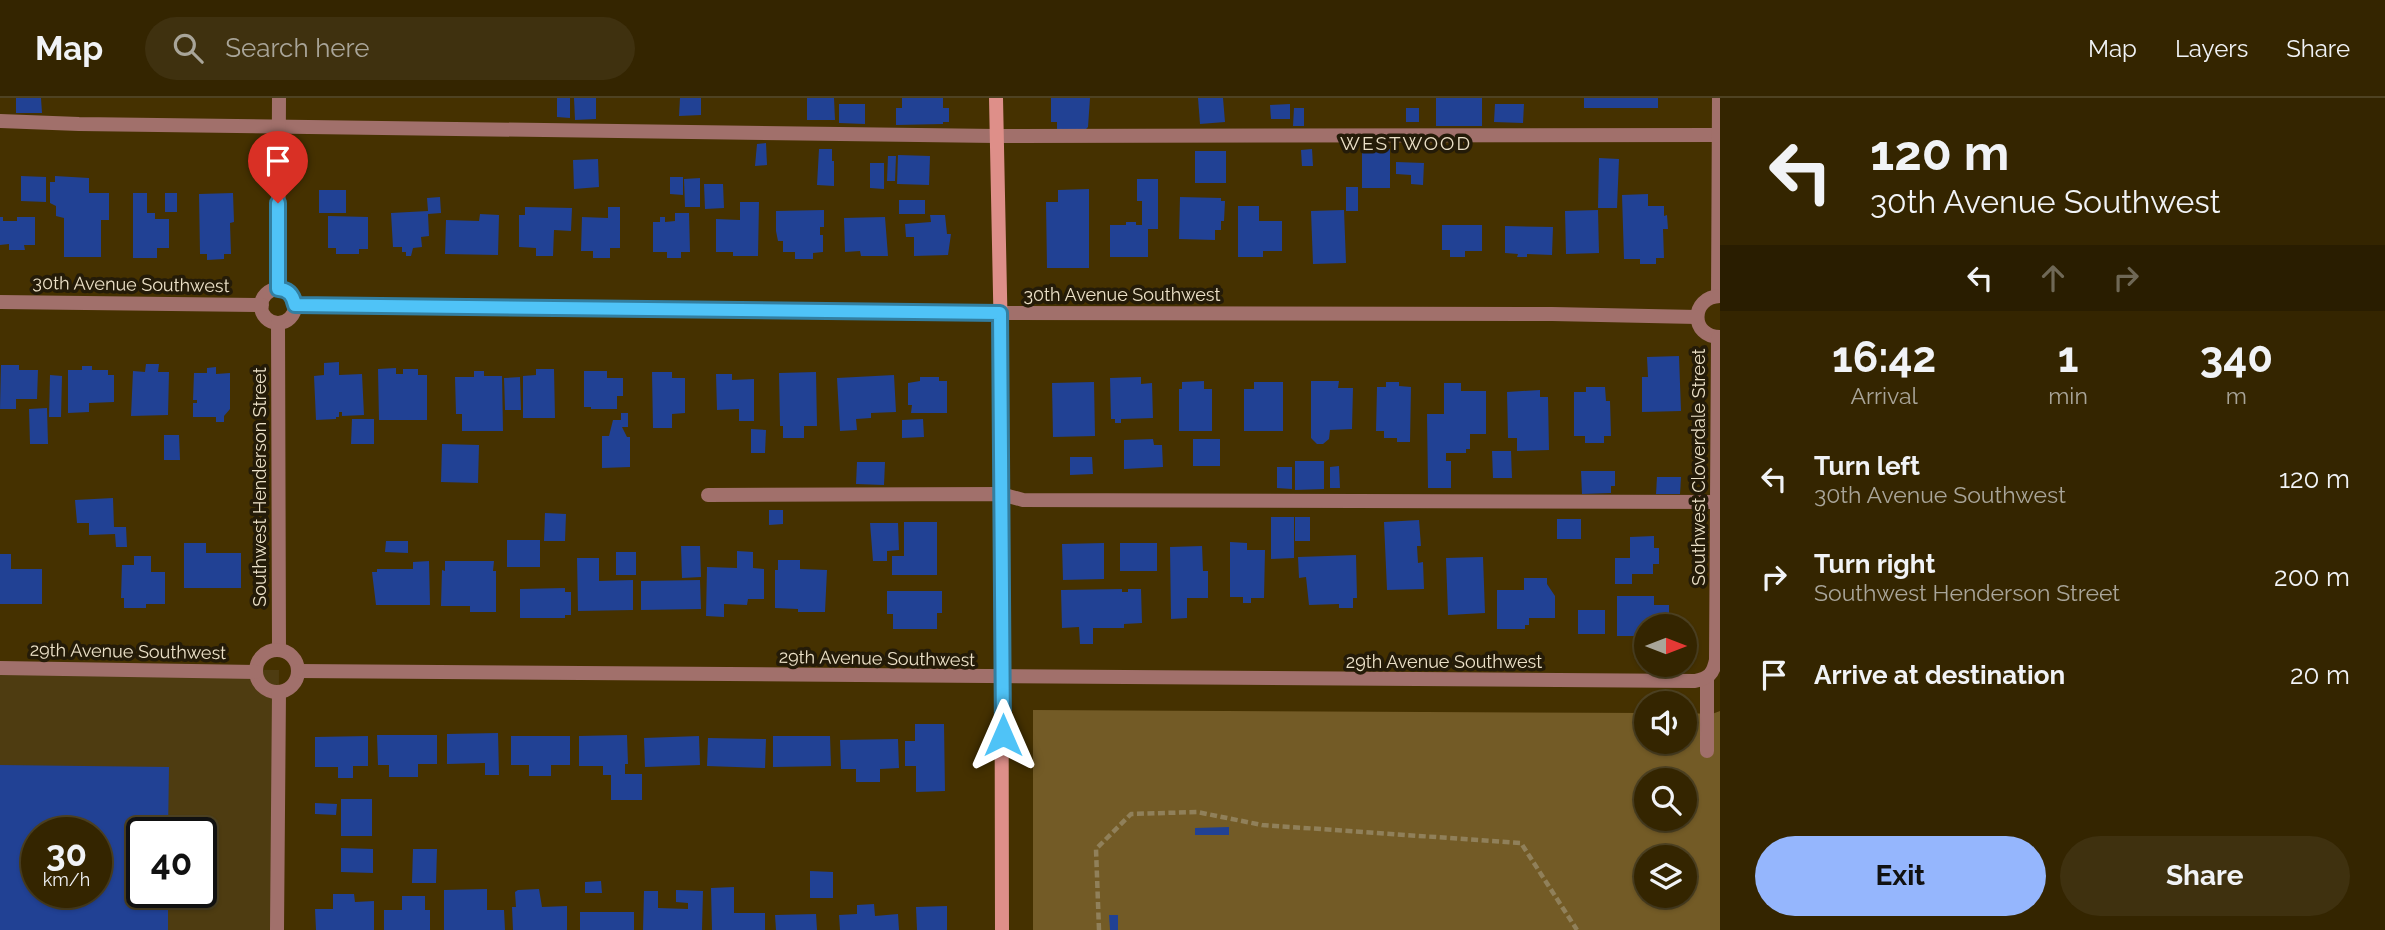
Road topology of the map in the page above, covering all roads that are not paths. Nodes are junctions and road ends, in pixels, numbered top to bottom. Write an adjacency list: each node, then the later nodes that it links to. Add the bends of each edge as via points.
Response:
1 (279, 98): 5 (street)
2 (996, 98): 7 (street)
3 (1719, 98): 6 (street)
4 (0, 121): 5 (street)
5 (279, 125): 7 (street); 8 (street)
6 (1719, 135): 7 (street); 9 (street)
7 (996, 136): 13 (street)
8 (278, 289): 11 (street, via 266,295); 12 (street, via 287,291)
9 (1719, 296): 14 (street, via 1703,303)
10 (0, 302): 11 (street, 30th Avenue Southwest)
11 (262, 305): 15 (street, via 264,315)
12 (295, 305): 13 (street, 30th Avenue Southwest); 15 (street, via 292,316)
13 (1000, 313): 14 (street, 30th Avenue Southwest); 17 (street)
14 (1697, 317): 16 (street, via 1704,332)
15 (278, 323): 20 (street, Southwest Henderson Street)
16 (1719, 337): 19 (street, Southwest Cloverdale Street)
17 (1002, 494): 18 (street); 19 (street, via 1023,500); 24 (street)
18 (708, 495)
19 (1717, 502): 25 (street, Southwest Cloverdale Street, via 1716,660)
20 (279, 650): 22 (street, via 292,656); 23 (street, via 265,654)
21 (0, 668): 23 (street, 29th Avenue Southwest)
22 (298, 671): 24 (street, 29th Avenue Southwest); 26 (street, via 291,687)
23 (256, 672): 26 (street, via 261,685)
24 (1003, 678): 25 (street, 29th Avenue Southwest); 29 (street)
25 (1707, 679): 27 (street, Southwest Cloverdale Street)
26 (279, 692): 28 (street)
27 (1707, 751)
28 (277, 930)
29 (1002, 930)

